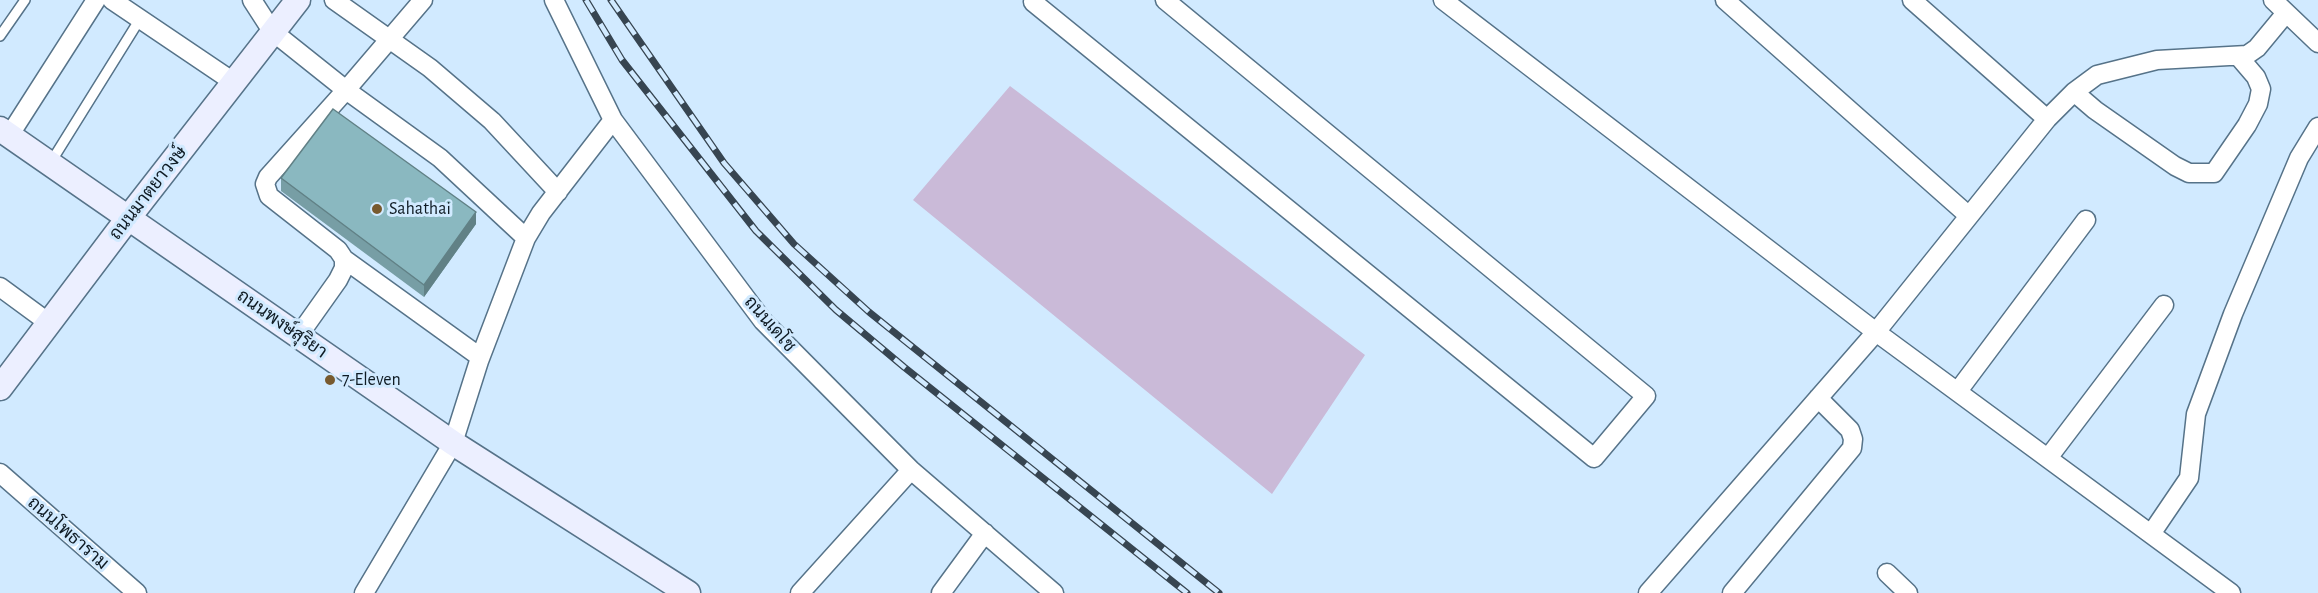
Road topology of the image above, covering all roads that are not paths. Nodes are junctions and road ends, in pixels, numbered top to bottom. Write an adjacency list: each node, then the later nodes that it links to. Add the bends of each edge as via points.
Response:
1 (25, 0): 17 (lane)
2 (96, 0): 27 (street)
3 (111, 0): 15 (street)
4 (252, 0): 16 (street)
5 (298, 0): 16 (main road, ถนนมาตยาวงษ์)
6 (334, 0): 18 (street)
7 (423, 0): 18 (street)
8 (554, 0): 25 (street, ถนนเดโช)
9 (1035, 0): 10 (street, via 1594,458 1646,396)
10 (1165, 0)
11 (1443, 0): 38 (street)
12 (1725, 0): 30 (street)
13 (1912, 0): 24 (street)
14 (2280, 6): 19 (street); 20 (street, via 2257,48)
15 (140, 19): 21 (street); 28 (lane)
16 (272, 31): 21 (main road, ถนนมาตยาวงษ์); 22 (street)
17 (0, 36)
18 (389, 39): 22 (street); 29 (street, via 492,121)
19 (2318, 43)
20 (2238, 56): 23 (street, via 2157,60 2097,75); 23 (street, via 2261,89 2258,104 2214,172 2189,173 2175,166)
21 (235, 83): 31 (main road, ถนนมาตยาวงษ์)
22 (346, 90): 33 (street, via 440,159); 34 (street, via 268,177 264,189)
23 (2074, 92): 24 (street)
24 (2046, 119): 30 (street)
25 (613, 120): 29 (street); 46 (street, ถนนเดโช, via 763,321)
26 (2318, 127): 49 (street, via 2295,168 2200,402 2189,478)
27 (5, 133): 28 (main road, ถนนพงษ์สุริยา)
28 (51, 164): 31 (main road, ถนนพงษ์สุริยา)
29 (558, 192): 33 (street)
30 (1969, 216): 38 (street)
31 (129, 217): 37 (main road, ถนนมาตยาวงษ์); 39 (main road, ถนนพงษ์สุริยา)
32 (2086, 220): 42 (street)
33 (526, 238): 40 (street)
34 (344, 259): 39 (street, via 338,280); 40 (street)
35 (0, 287): 37 (street)
36 (2164, 305): 45 (street)
37 (49, 322): 41 (main road, ถนนมาตยาวงษ์)
38 (1876, 332): 42 (street); 43 (street)
39 (299, 335): 44 (main road, ถนนพงษ์สุริยา)
40 (480, 357): 44 (street)
41 (0, 388)
42 (1958, 391): 45 (street)
43 (1818, 398): 57 (street); 58 (street, via 1850,430 1852,448)
44 (453, 443): 52 (street); 53 (main road, ถนนพงษ์สุริยา)
45 (2048, 458): 49 (street)
46 (911, 470): 48 (street, ถนนเดโช); 54 (street)
47 (0, 473): 51 (street, ถนนโพธาราม)
48 (985, 533): 55 (street); 56 (street, ถนนเดโช)
49 (2151, 534): 60 (street)
50 (1887, 573): 59 (street)
51 (137, 593)
52 (364, 593)
53 (688, 593)
54 (800, 593)
55 (941, 593)
56 (1054, 593)
57 (1648, 593)
58 (1732, 593)
59 (1908, 593)
60 (2231, 593)

